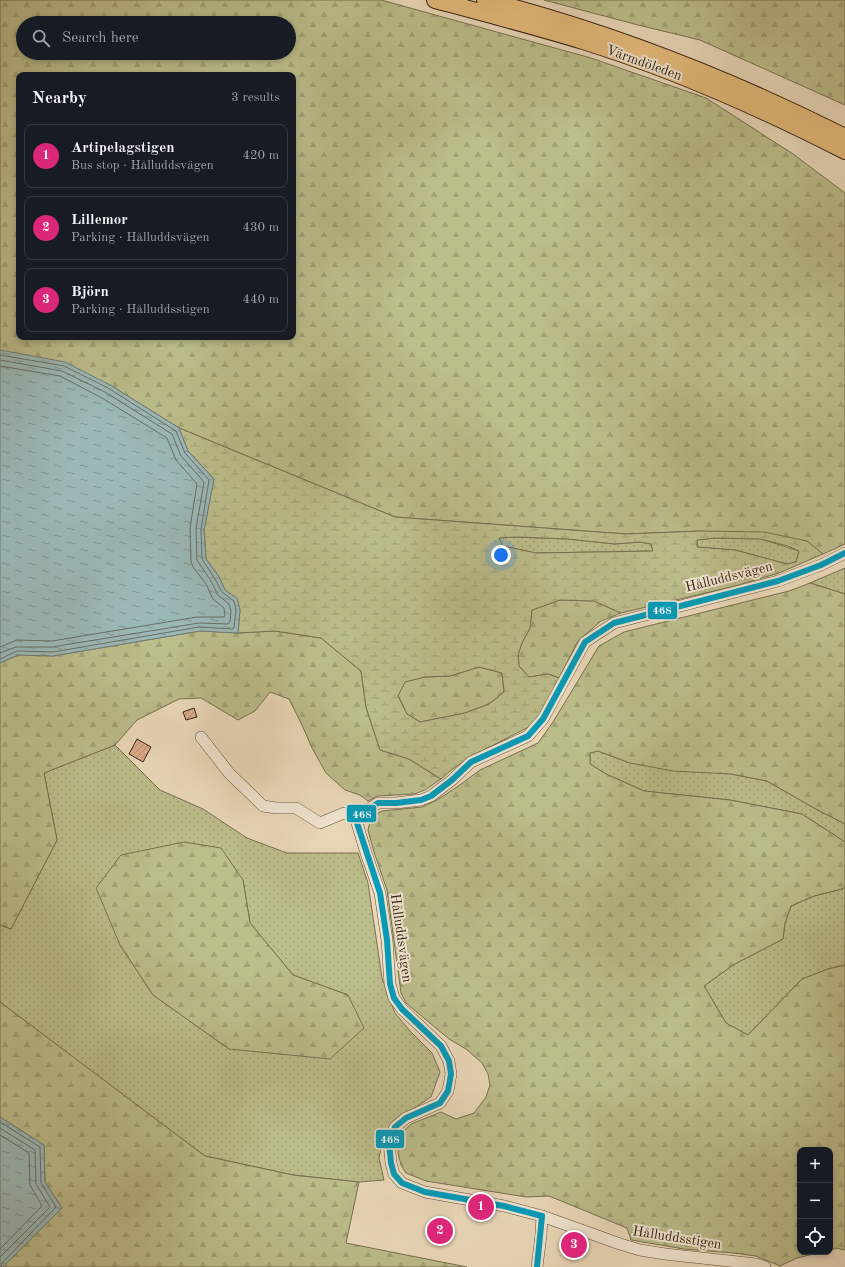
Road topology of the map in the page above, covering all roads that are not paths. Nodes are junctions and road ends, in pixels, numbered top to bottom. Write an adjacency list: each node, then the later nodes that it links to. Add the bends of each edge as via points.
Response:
1 (435, 0): 4 (highway, Värmdöleden, via 584,41 653,66 726,94)
2 (485, 0): 3 (highway, Värmdöleden, via 588,30 658,54 731,83)
3 (845, 137)
4 (845, 151)
5 (845, 553): 7 (street, Hålluddsvägen, via 778,581 614,623 585,642 543,720 528,736 471,762 431,796 396,803 378,802)
6 (201, 737): 7 (street, via 229,773 263,806 296,808 320,823 344,813)
7 (361, 814): 8 (street, Hålluddsvägen, via 357,823 380,893 390,984 394,998 441,1046 449,1061 451,1074 448,1091 440,1102 406,1118 396,1127 389,1142 394,1174 402,1183 425,1192 504,1206)
8 (542, 1216): 9 (street); 10 (street, Hålluddsstigen, via 640,1250)
9 (537, 1267)
10 (765, 1267)

